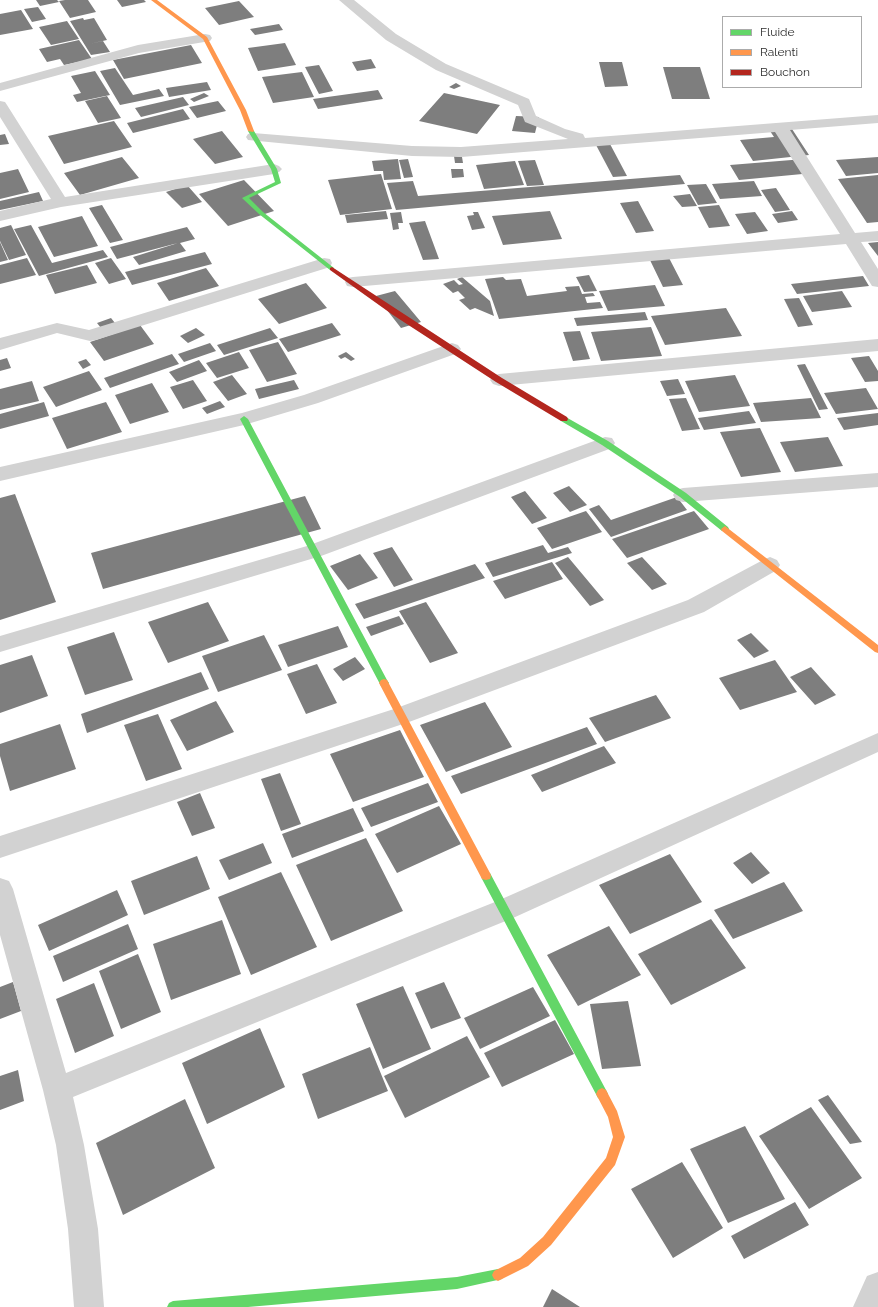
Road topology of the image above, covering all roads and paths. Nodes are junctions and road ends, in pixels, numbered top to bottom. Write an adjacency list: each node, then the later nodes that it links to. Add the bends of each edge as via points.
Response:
1 (154, 0): 3 (street)
2 (346, 0): 9 (street, via 391,37 441,67 524,102 530,119 560,132)
3 (205, 38): 4 (street, via 138,49); 8 (street, via 243,110)
4 (0, 87)
5 (0, 105): 11 (street)
6 (878, 119): 7 (street)
7 (780, 127): 9 (street); 14 (street)
8 (253, 137): 9 (street, via 412,151 461,152); 10 (street)
9 (591, 140)
10 (274, 169): 11 (street); 15 (street, via 278,183 245,198)
11 (61, 202): 12 (street)
12 (0, 216)
13 (878, 236): 14 (street)
14 (850, 238): 16 (street); 17 (street)
15 (324, 263): 16 (street); 18 (street, via 90,336 57,328)
16 (352, 282): 20 (street)
17 (878, 282)
18 (0, 344)
19 (878, 345): 21 (street)
20 (452, 349): 21 (street); 22 (street)
21 (499, 380): 23 (street)
22 (244, 420): 24 (street); 27 (street)
23 (605, 443): 26 (street); 27 (street)
24 (0, 474)
25 (878, 480): 26 (street)
26 (683, 495): 28 (street)
27 (314, 551): 29 (street); 31 (street)
28 (770, 565): 30 (street); 31 (street, via 696,606)
29 (0, 644)
30 (878, 650)
31 (401, 716): 33 (street); 35 (street)
32 (878, 742): 35 (street)
33 (0, 847)
34 (0, 889): 36 (street)
35 (504, 910): 36 (street); 39 (street, via 613,1115 619,1137 611,1161 547,1241 524,1262 494,1277 457,1283)
36 (57, 1090): 38 (street, via 77,1182)
37 (878, 1287): 40 (street)
38 (89, 1307)
39 (173, 1307)
40 (868, 1307)

